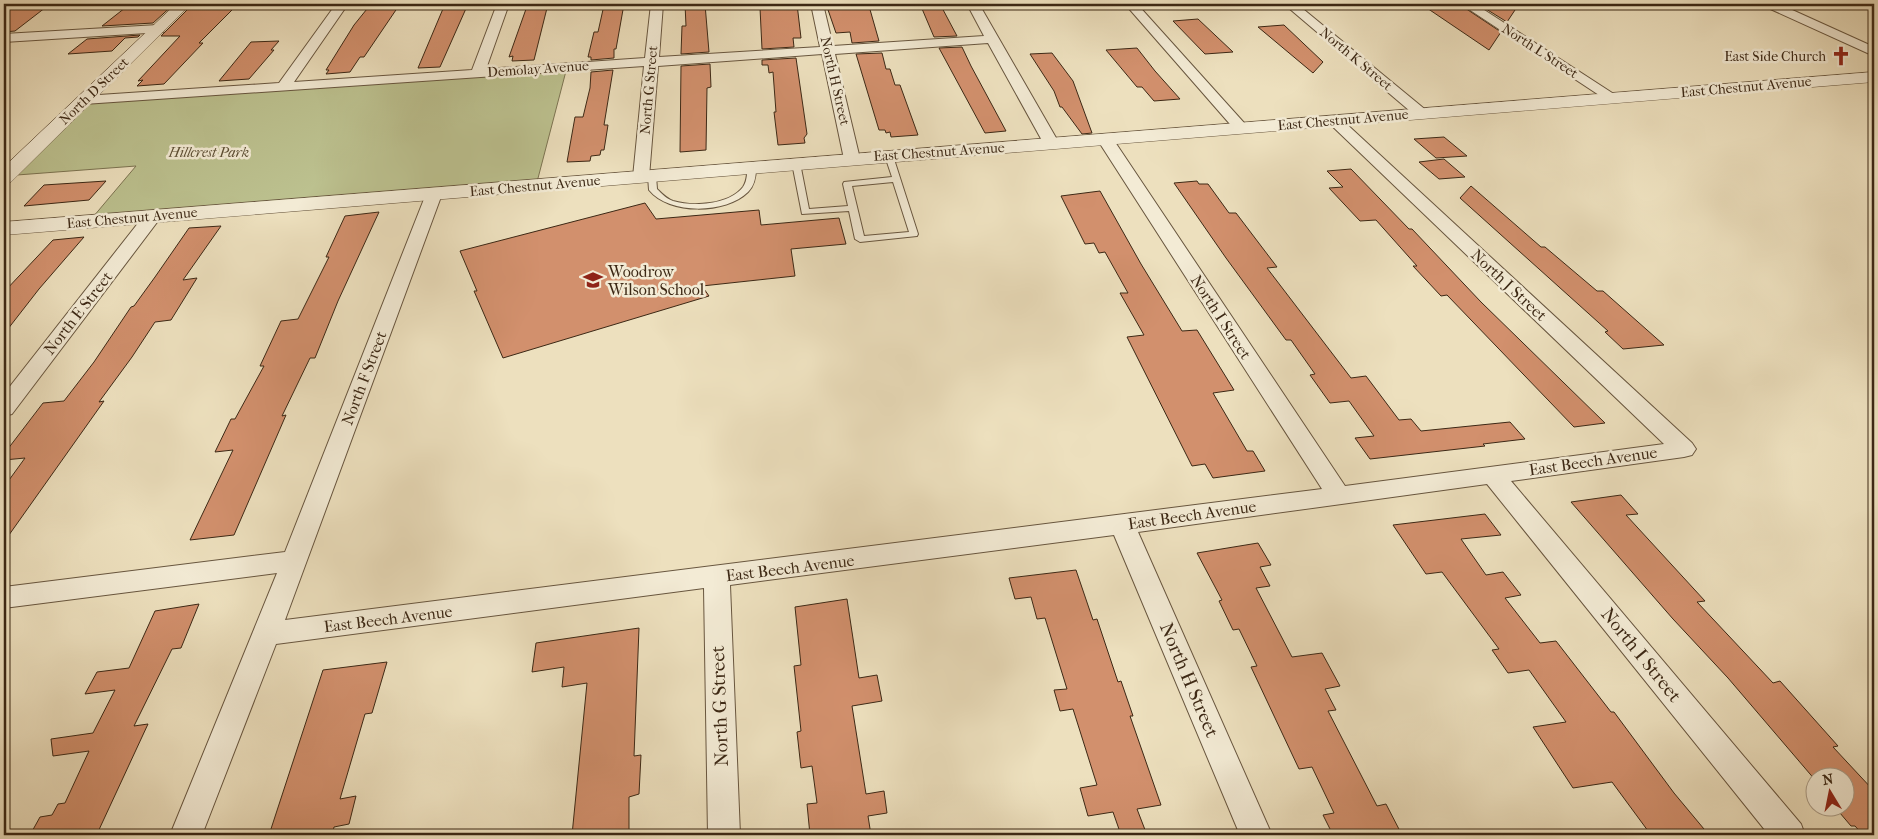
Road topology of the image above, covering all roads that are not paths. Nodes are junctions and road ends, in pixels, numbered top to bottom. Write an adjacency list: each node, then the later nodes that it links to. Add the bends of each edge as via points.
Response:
1 (184, 4): 11 (street, North D Street)
2 (342, 4): 19 (street)
3 (503, 4): 17 (street)
4 (657, 4): 16 (street, North G Street)
5 (816, 4): 14 (street, North H Street)
6 (972, 4): 13 (street)
7 (1131, 4): 24 (street)
8 (1290, 4): 22 (street, North K Street)
9 (1467, 4): 20 (street, North L Street)
10 (1770, 4): 15 (street)
11 (158, 29): 12 (street); 21 (street, North D Street)
12 (4, 38)
13 (992, 39): 14 (street, Demolay Avenue); 26 (street)
14 (828, 50): 16 (street, Demolay Avenue); 28 (street, North H Street)
15 (1874, 52)
16 (653, 62): 17 (street, Demolay Avenue); 31 (street, North G Street)
17 (478, 73): 19 (street, Demolay Avenue)
18 (1874, 77): 20 (street, East Chestnut Avenue)
19 (284, 86): 21 (street, Demolay Avenue)
20 (1613, 98): 22 (street, East Chestnut Avenue)
21 (84, 100): 32 (street, North D Street)
22 (1422, 114): 23 (street, East Chestnut Avenue)
23 (1335, 120): 24 (street, East Chestnut Avenue); 39 (street, North J Street)
24 (1241, 128): 25 (street, East Chestnut Avenue)
25 (1104, 139): 26 (street, East Chestnut Avenue); 41 (street, North I Street)
26 (1051, 144): 27 (street, East Chestnut Avenue)
27 (889, 156): 28 (street, East Chestnut Avenue); 33 (lane)
28 (852, 159): 29 (street, East Chestnut Avenue)
29 (796, 163): 30 (street, East Chestnut Avenue); 35 (lane, via 804,212)
30 (752, 167): 31 (street, East Chestnut Avenue); 31 (lane, via 752,181 742,193 704,205 689,206 662,199 653,190)
31 (647, 176): 34 (street, East Chestnut Avenue)
32 (4, 178)
33 (897, 179): 35 (lane, via 847,184); 35 (lane, via 914,234 860,239)
34 (434, 194): 36 (street, East Chestnut Avenue); 43 (street, North F Street)
35 (853, 208)
36 (152, 216): 37 (street, East Chestnut Avenue); 38 (street, North E Street)
37 (4, 229)
38 (4, 409)
39 (1684, 449): 40 (street, East Beech Avenue)
40 (1493, 475): 41 (street, East Beech Avenue); 50 (street, North I Street)
41 (1338, 495): 42 (street, East Beech Avenue)
42 (1122, 525): 44 (street, East Beech Avenue); 49 (street, North H Street)
43 (294, 561): 45 (street); 46 (street)
44 (717, 578): 46 (street, East Beech Avenue); 48 (street, North G Street)
45 (4, 598)
46 (265, 634): 47 (street)
47 (186, 835)
48 (724, 835)
49 (1256, 835)
50 (1789, 835)

